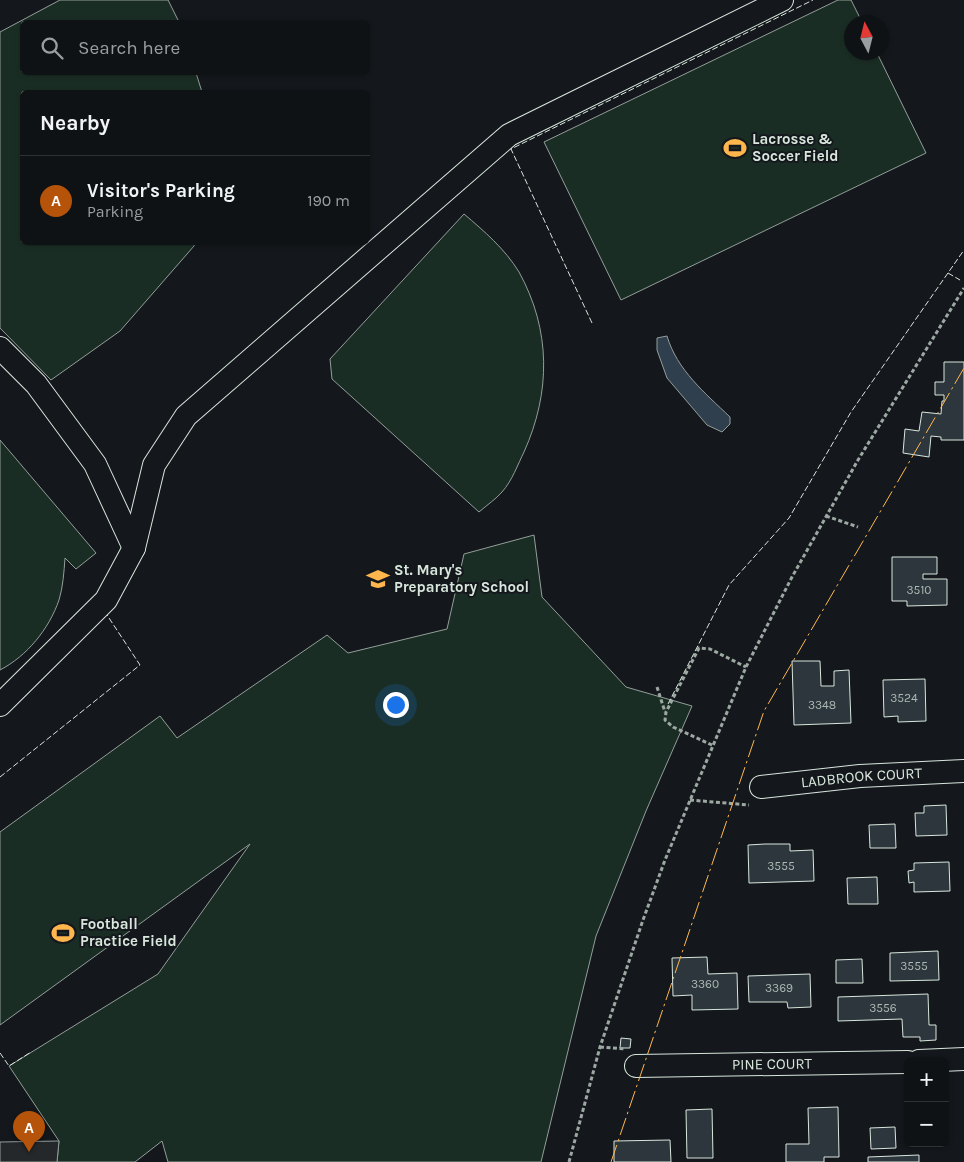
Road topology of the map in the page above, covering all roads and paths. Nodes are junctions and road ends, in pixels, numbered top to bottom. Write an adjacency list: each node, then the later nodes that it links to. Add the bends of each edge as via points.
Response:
1 (782, 0): 6 (street, via 509,135 186,416 154,466)
2 (964, 288): 4 (path)
3 (0, 348): 6 (street, via 36,384 96,464)
4 (826, 516): 5 (path); 7 (path)
5 (858, 527)
6 (134, 548): 9 (street, via 106,600)
7 (746, 667): 10 (path, via 710,649 699,648); 11 (path)
8 (657, 687): 10 (path)
9 (0, 704)
10 (666, 712): 11 (path, via 665,720 673,727)
11 (712, 744): 14 (path)
12 (964, 771): 13 (street, LADBROOK COURT, via 860,776)
13 (758, 796): 14 (path)
14 (690, 800): 15 (path, via 661,868)
15 (600, 1047): 16 (path); 20 (path)
16 (632, 1057): 19 (street, PINE COURT)
17 (949, 1060): 18 (street)
18 (964, 1060)
19 (904, 1062)
20 (568, 1162)

